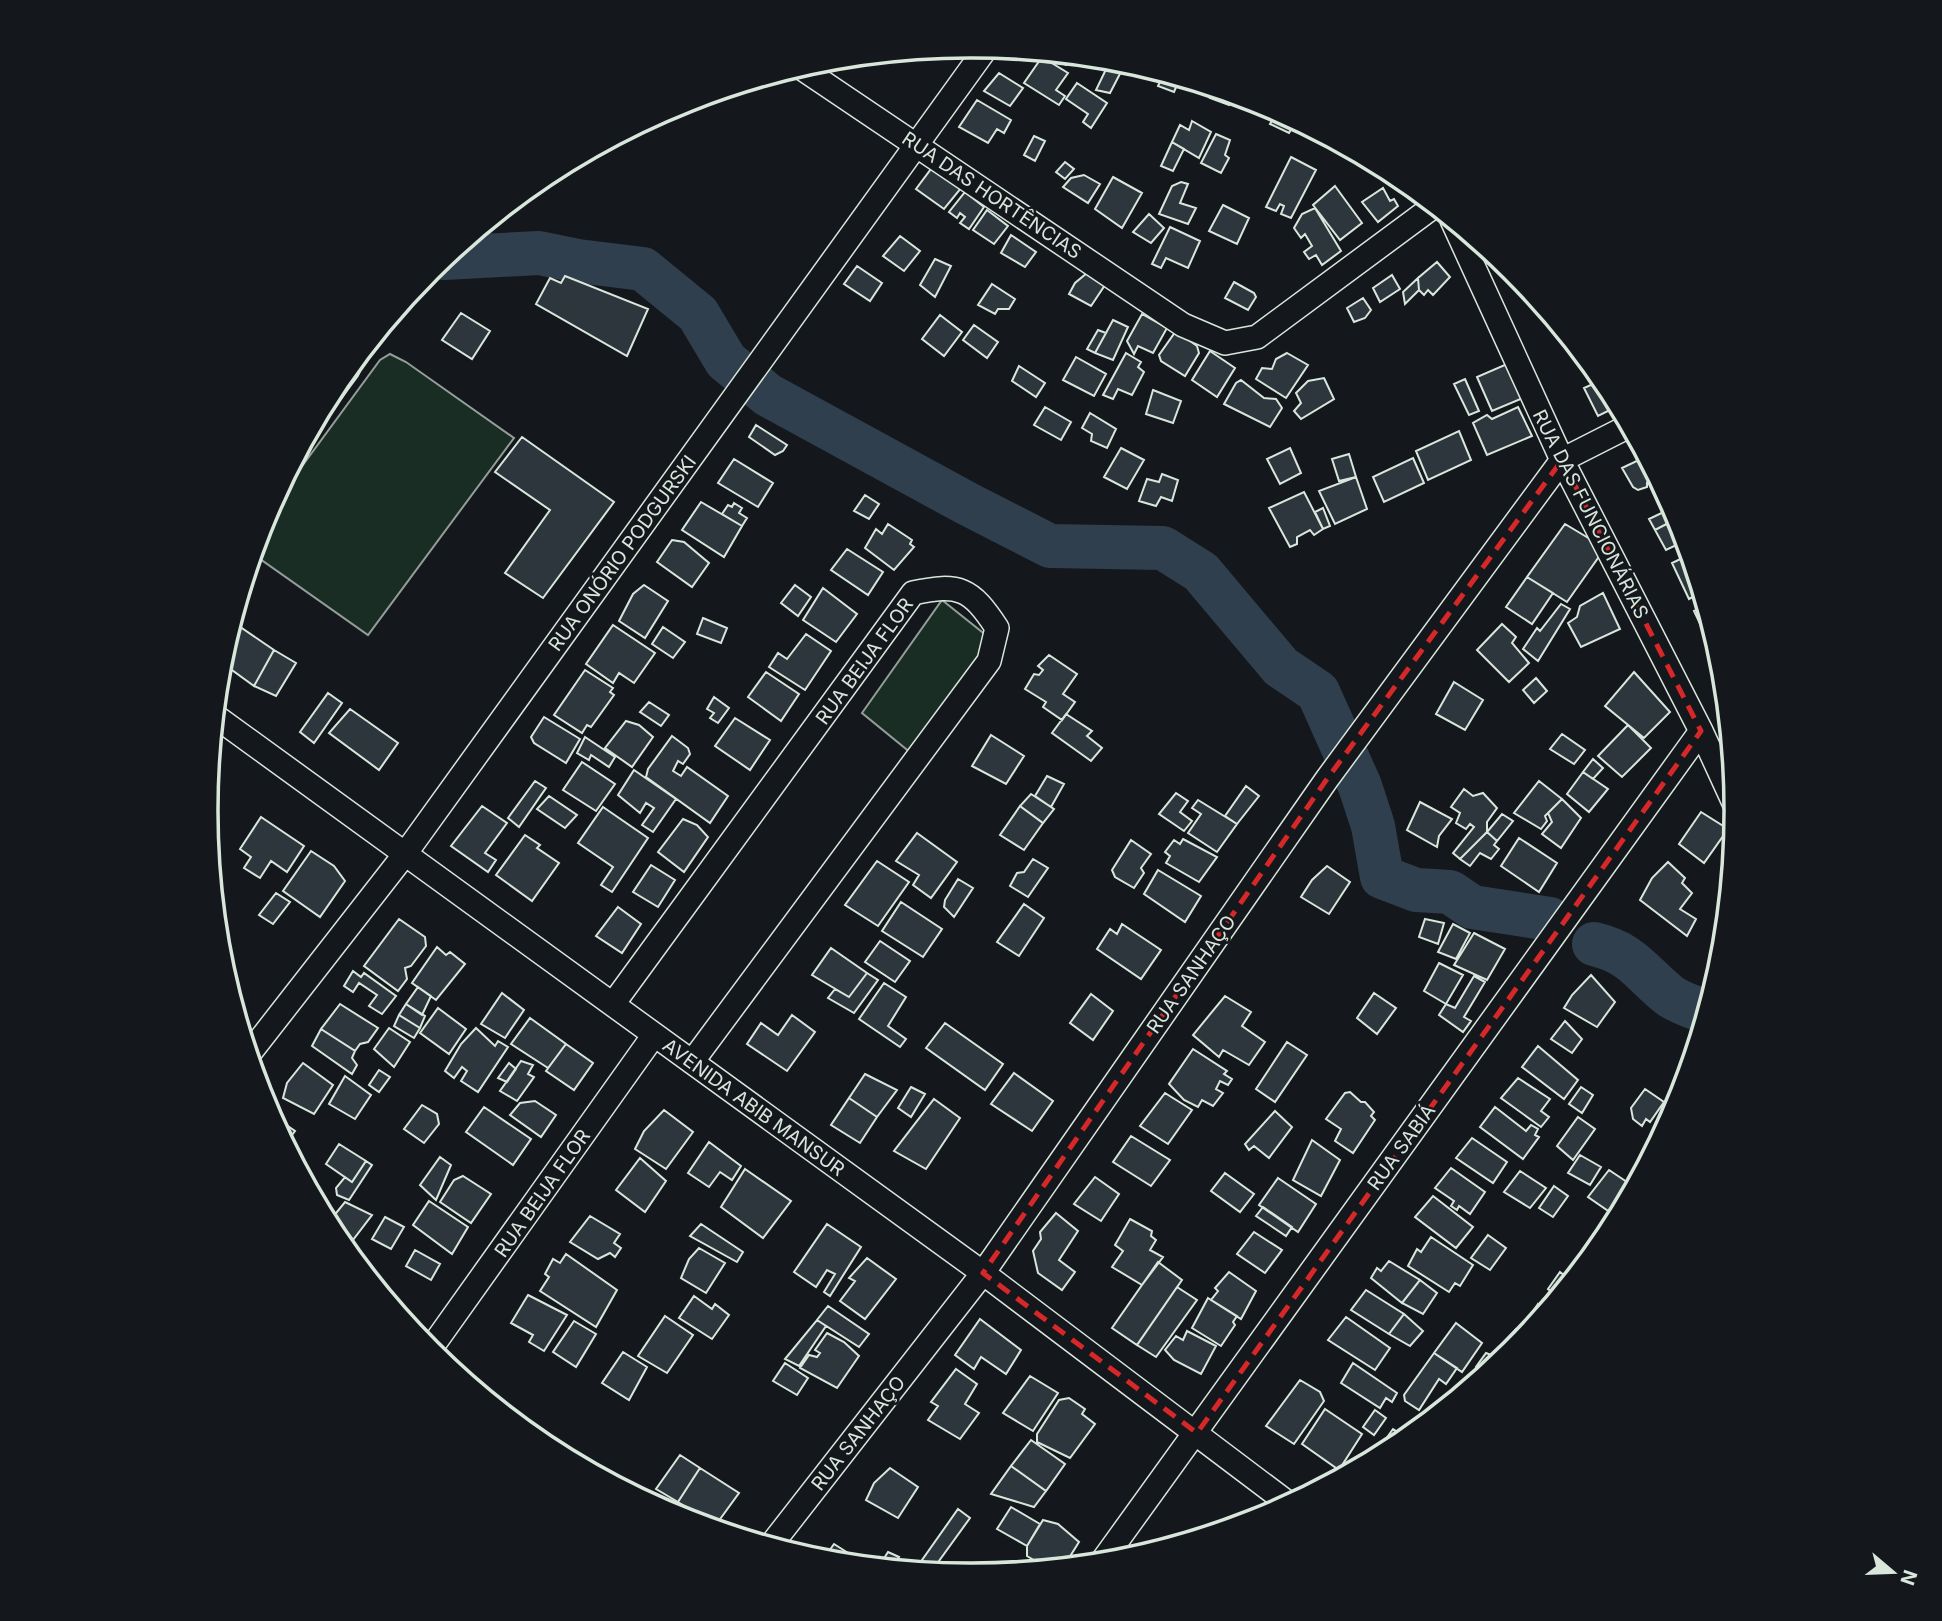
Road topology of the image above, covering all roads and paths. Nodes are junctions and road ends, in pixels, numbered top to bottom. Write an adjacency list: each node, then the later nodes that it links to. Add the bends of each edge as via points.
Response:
1 (979, 58): 3 (street, RUA ONÓRIO PODGURSKI)
2 (812, 75): 3 (street, RUA DAS HORTÊNCIAS)
3 (917, 144): 4 (street, RUA DAS HORTÊNCIAS, via 1183,325 1226,343 1257,337); 11 (street, RUA ONÓRIO PODGURSKI)
4 (1427, 211)
5 (1461, 240): 7 (street, RUA DAS FUNCIONÁRIAS)
6 (1621, 430): 7 (street, RUA SANHAÇO)
7 (1562, 460): 9 (street, RUA DAS FUNCIONÁRIAS); 16 (street, RUA SANHAÇO, via 1327,779)
8 (224, 722): 11 (street, AVENIDA ABIB MANSUR)
9 (1701, 730): 10 (street, RUA DAS FUNCIONÁRIAS); 18 (street, RUA SABIÁ)
10 (1723, 778)
11 (405, 854): 12 (street, AVENIDA ABIB MANSUR); 14 (street, RUA ONÓRIO PODGURSKI)
12 (613, 1004): 13 (street, AVENIDA ABIB MANSUR); 15 (street, RUA BEIJA FLOR, via 913,593 946,586 980,601 997,628 989,661)
13 (654, 1035): 15 (street, AVENIDA ABIB MANSUR); 17 (street, RUA BEIJA FLOR)
14 (256, 1045)
15 (692, 1062): 16 (street, AVENIDA ABIB MANSUR)
16 (983, 1273): 18 (street, AVENIDA ABIB MANSUR); 20 (street, RUA SANHAÇO)
17 (437, 1340)
18 (1197, 1433): 19 (street, AVENIDA ABIB MANSUR); 21 (street, RUA SABIÁ)
19 (1280, 1497)
20 (776, 1538)
21 (1110, 1550)

